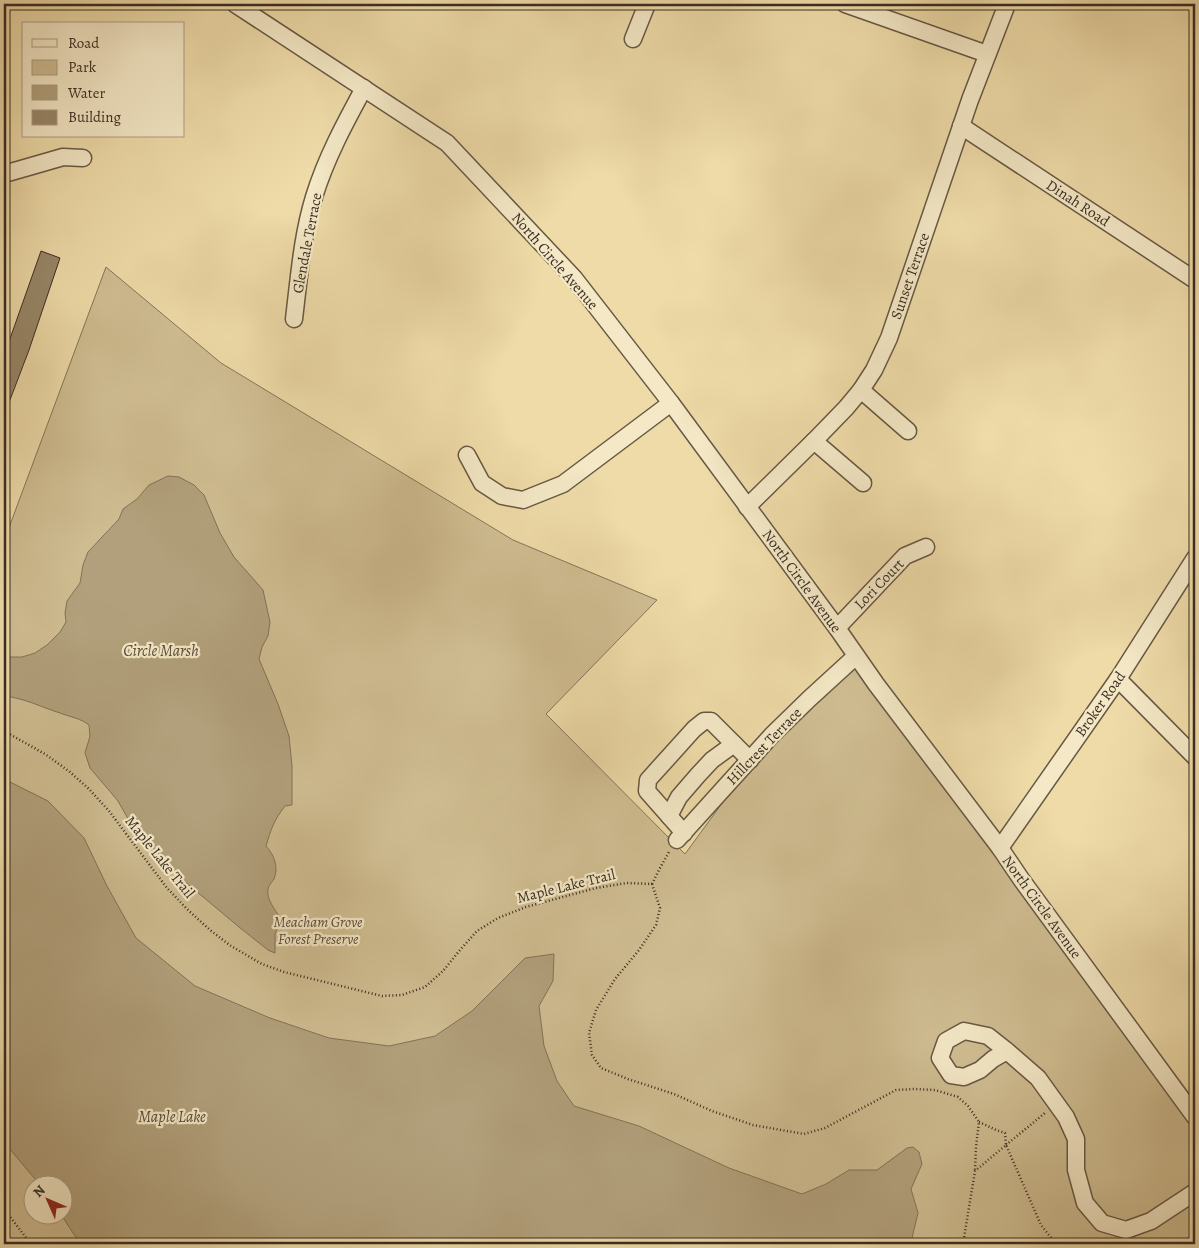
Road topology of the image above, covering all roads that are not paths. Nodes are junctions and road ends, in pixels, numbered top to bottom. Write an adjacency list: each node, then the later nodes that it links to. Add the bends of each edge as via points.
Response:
1 (235, 4): 7 (street, North Circle Avenue)
2 (647, 4): 5 (street)
3 (845, 4): 6 (street)
4 (1007, 4): 6 (street, Sunset Terrace)
5 (633, 39)
6 (986, 54): 8 (street, Sunset Terrace)
7 (364, 88): 12 (street, Glendale Terrace, via 338,138 314,198); 14 (street, North Circle Avenue, via 447,143 574,278)
8 (961, 126): 11 (street, Dinah Road); 13 (street, Sunset Terrace, via 889,338)
9 (83, 158): 10 (street, via 63,157)
10 (4, 174)
11 (1195, 280)
12 (294, 318)
13 (861, 390): 15 (street); 16 (street, Sunset Terrace)
14 (671, 403): 17 (street, via 563,484 523,500 502,496 482,483); 19 (street, North Circle Avenue)
15 (908, 431)
16 (814, 441): 18 (street); 19 (street, Sunset Terrace)
17 (467, 455)
18 (863, 483)
19 (747, 507): 22 (street, North Circle Avenue)
20 (926, 547): 22 (street, Lori Court, via 905,556)
21 (1195, 558): 24 (street, Broker Road)
22 (837, 628): 23 (street, North Circle Avenue)
23 (856, 656): 27 (street, Hillcrest Terrace); 29 (street, North Circle Avenue)
24 (1118, 678): 26 (street); 29 (street, Broker Road)
25 (734, 744): 27 (street); 28 (street, via 698,775 679,797); 28 (street, via 711,721 704,721 671,753 648,780 647,790)
26 (1195, 757)
27 (750, 760): 28 (street, Hillcrest Terrace, via 680,836)
28 (669, 816)
29 (1000, 848): 31 (street, North Circle Avenue)
30 (1007, 1050): 32 (street, via 1038,1078 1066,1117 1076,1139 1076,1170 1085,1203 1102,1223 1126,1230 1151,1221)
31 (1195, 1117)
32 (1195, 1192)

